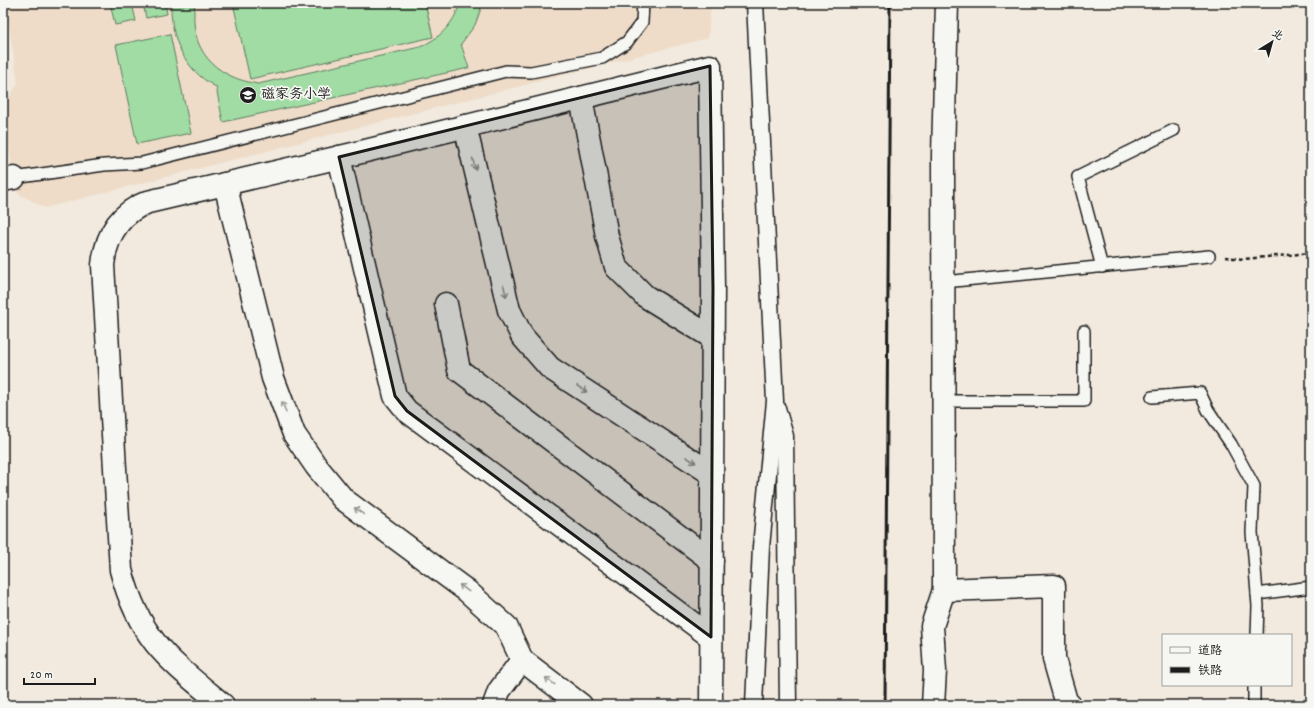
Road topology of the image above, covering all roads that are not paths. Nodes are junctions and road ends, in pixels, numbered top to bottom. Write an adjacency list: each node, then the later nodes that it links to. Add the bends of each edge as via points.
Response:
1 (643, 3): 8 (lane, via 642,22 627,42 602,58 531,72 506,71 142,163 104,165)
2 (755, 3): 17 (street)
3 (947, 3): 12 (street)
4 (581, 98): 5 (street); 15 (street, via 607,236 616,267 645,296); 15 (street, via 710,66)
5 (465, 126): 7 (street); 19 (street, one-way to 19, via 509,310 522,336 550,368)
6 (1174, 130): 11 (lane, via 1078,177)
7 (340, 157): 9 (street); 25 (street, via 395,396 407,411)
8 (8, 179)
9 (225, 184): 26 (street, one-way to 9, via 506,626 468,591 343,499 294,434 273,378); 28 (street, via 148,202 128,212 109,237 103,265 118,551 122,576 133,609 154,644)
10 (1209, 256): 11 (lane)
11 (1102, 267): 12 (lane)
12 (944, 282): 18 (street)
13 (446, 304): 20 (street, via 459,370)
14 (1084, 331): 18 (lane, via 1084,401)
15 (713, 338): 19 (street)
16 (1152, 397): 23 (lane, via 1200,393 1254,486 1252,532)
17 (775, 401): 32 (street, via 760,547); 33 (street, via 785,436)
18 (944, 401): 22 (street)
19 (712, 474): 20 (street)
20 (712, 562): 25 (street)
21 (1311, 587): 23 (lane)
22 (944, 590): 34 (street, via 932,626 935,671); 35 (street, via 1054,586 1054,659 1066,702)
23 (1257, 594): 24 (lane)
24 (1257, 634)
25 (711, 637): 31 (street)
26 (522, 660): 29 (street, via 499,691); 30 (street, one-way to 26)
27 (1254, 686): 36 (lane)
28 (223, 705)
29 (494, 705)
30 (581, 705)
31 (711, 705)
32 (754, 705)
33 (788, 705)
34 (933, 705)
35 (1070, 705)
36 (1254, 705)

